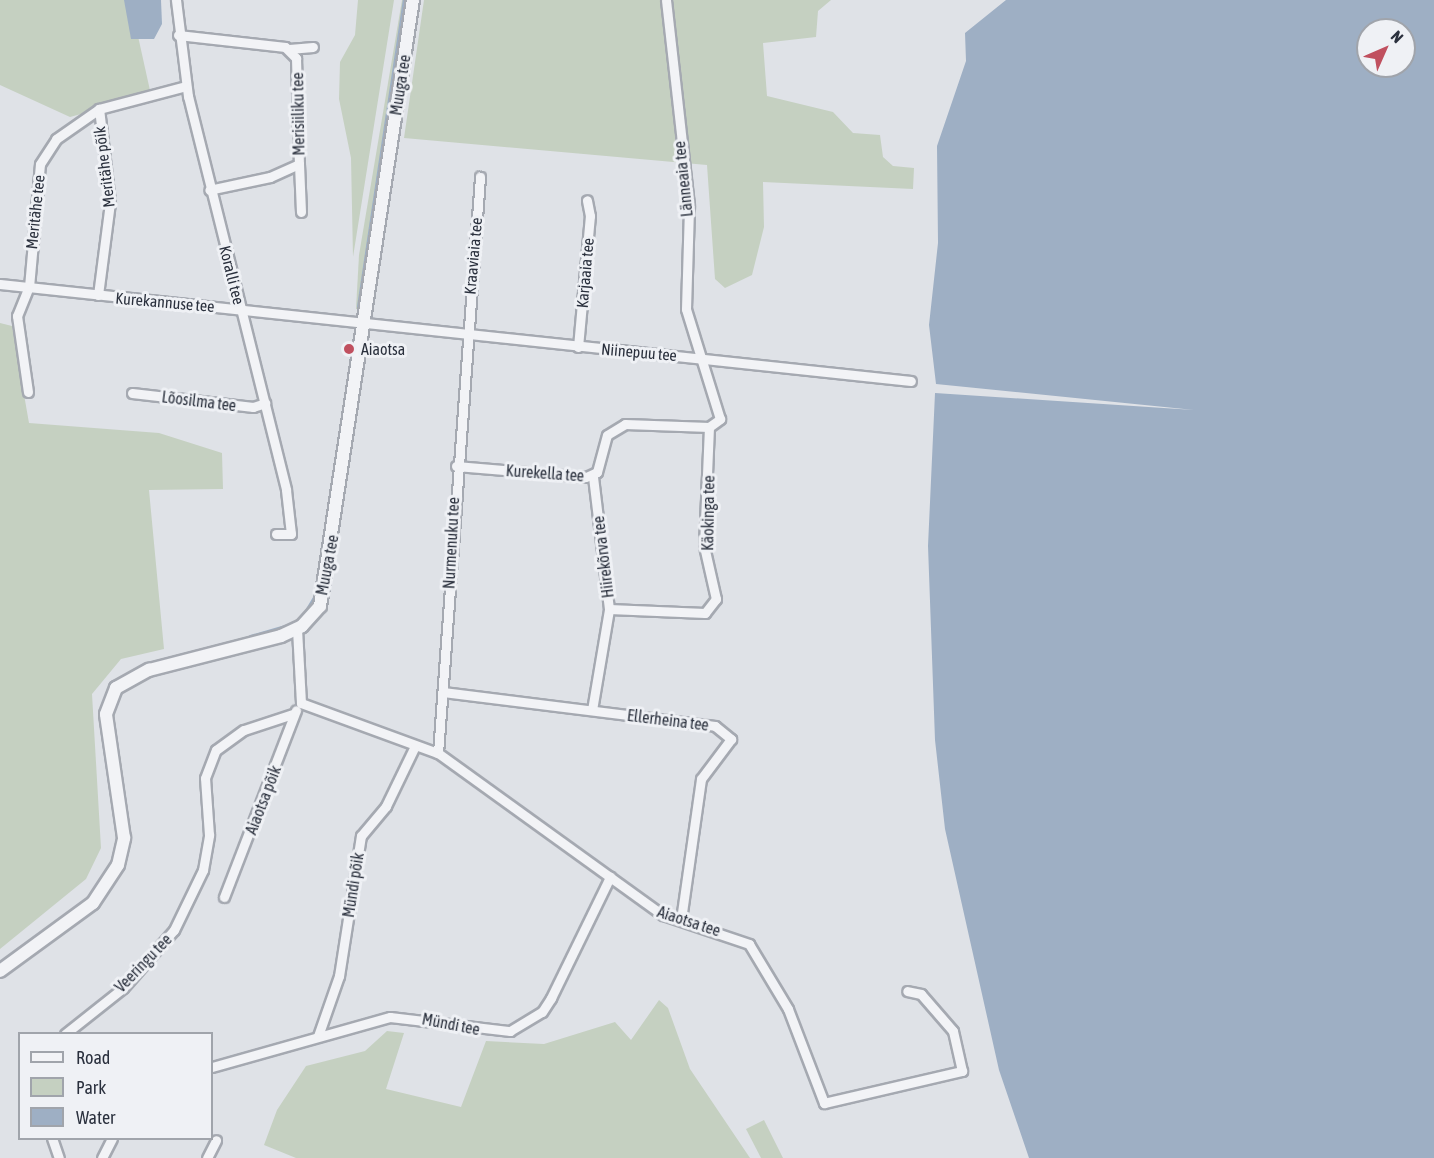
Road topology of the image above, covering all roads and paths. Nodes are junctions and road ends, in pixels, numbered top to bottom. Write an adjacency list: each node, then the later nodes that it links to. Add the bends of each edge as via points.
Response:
1 (176, 0): 4 (street, Koralli tee)
2 (413, 0): 18 (street, Muuga tee)
3 (666, 0): 21 (street, Länneaia tee, via 689,206 686,309)
4 (178, 35): 6 (street, Merisiiliku tee); 7 (street, Koralli tee)
5 (313, 47): 6 (street)
6 (288, 49): 9 (street, Merisiiliku tee, via 296,58)
7 (186, 86): 8 (street, Meritähe tee); 11 (street, Koralli tee)
8 (99, 109): 15 (street, Meritähe tee, via 56,140 40,164); 16 (street, Meritähe põik, via 110,202)
9 (299, 164): 11 (street, Merisiiliku tee, via 270,177); 13 (street)
10 (480, 177): 19 (street, Kraaviaia tee)
11 (209, 190): 17 (street, Koralli tee)
12 (587, 200): 20 (street, Karjaaia tee, via 590,216)
13 (301, 212)
14 (0, 284): 15 (street, Kurekannuse tee)
15 (29, 287): 16 (street, Kurekannuse tee); 23 (street, Meritähe tee, via 16,325)
16 (98, 296): 17 (street, Kurekannuse tee)
17 (240, 309): 18 (street, Kurekannuse tee); 25 (street, Koralli tee)
18 (366, 322): 19 (street, Niinepuu tee); 31 (street, Muuga tee, via 323,596 315,614)
19 (465, 334): 20 (street, Niinepuu tee); 27 (street, Nurmenuku tee)
20 (578, 347): 21 (street, Niinepuu tee)
21 (699, 357): 22 (street, Niinepuu tee); 26 (street, Käokinga tee, via 720,419)
22 (911, 381)
23 (28, 392)
24 (132, 393): 25 (street, Lõosilma tee, via 253,407)
25 (265, 403): 29 (street, Koralli tee, via 291,523 291,534)
26 (709, 427): 28 (street, Kurekella tee, via 625,424 601,443); 30 (street, Käokinga tee, via 704,546 713,608 705,613)
27 (456, 466): 28 (street, Kurekella tee); 32 (street, Nurmenuku tee)
28 (593, 476): 30 (street, Hiirekõrva tee)
29 (276, 534)
30 (609, 609): 34 (street, Hiirekõrva tee)
31 (297, 629): 33 (street); 41 (street, Muuga tee, via 149,670 116,688 106,714 123,838 118,865 93,903)
32 (443, 692): 34 (street, Ellerheina tee); 37 (street, Nurmenuku tee)
33 (301, 703): 35 (street, Aiaotsa põik); 36 (street, Aiaotsa tee)
34 (592, 711): 40 (street, Ellerheina tee, via 715,726 731,739 701,779)
35 (293, 714): 39 (street, Aiaotsa põik); 43 (street, Veeringu tee, via 244,730 216,750 205,778 209,835 203,870 174,930 123,988)
36 (415, 746): 37 (street, Aiaotsa tee); 44 (street, Mündi põik, via 386,806 360,836 339,976)
37 (438, 753): 38 (street, Aiaotsa tee)
38 (610, 877): 40 (street, Aiaotsa tee, via 663,915); 44 (street, Mündi tee, via 542,1012 510,1031 406,1016)
39 (224, 897)
40 (681, 919): 42 (street, Aiaotsa tee, via 749,944 788,1009 825,1103 962,1071 953,1031 921,994)
41 (2, 968)
42 (907, 991)
43 (68, 1032)
44 (318, 1036): 45 (street, Mündi tee)
45 (213, 1068)
46 (53, 1140): 49 (street)
47 (111, 1140): 50 (street)
48 (216, 1140): 51 (street)
49 (59, 1158)
50 (102, 1158)
51 (207, 1158)

